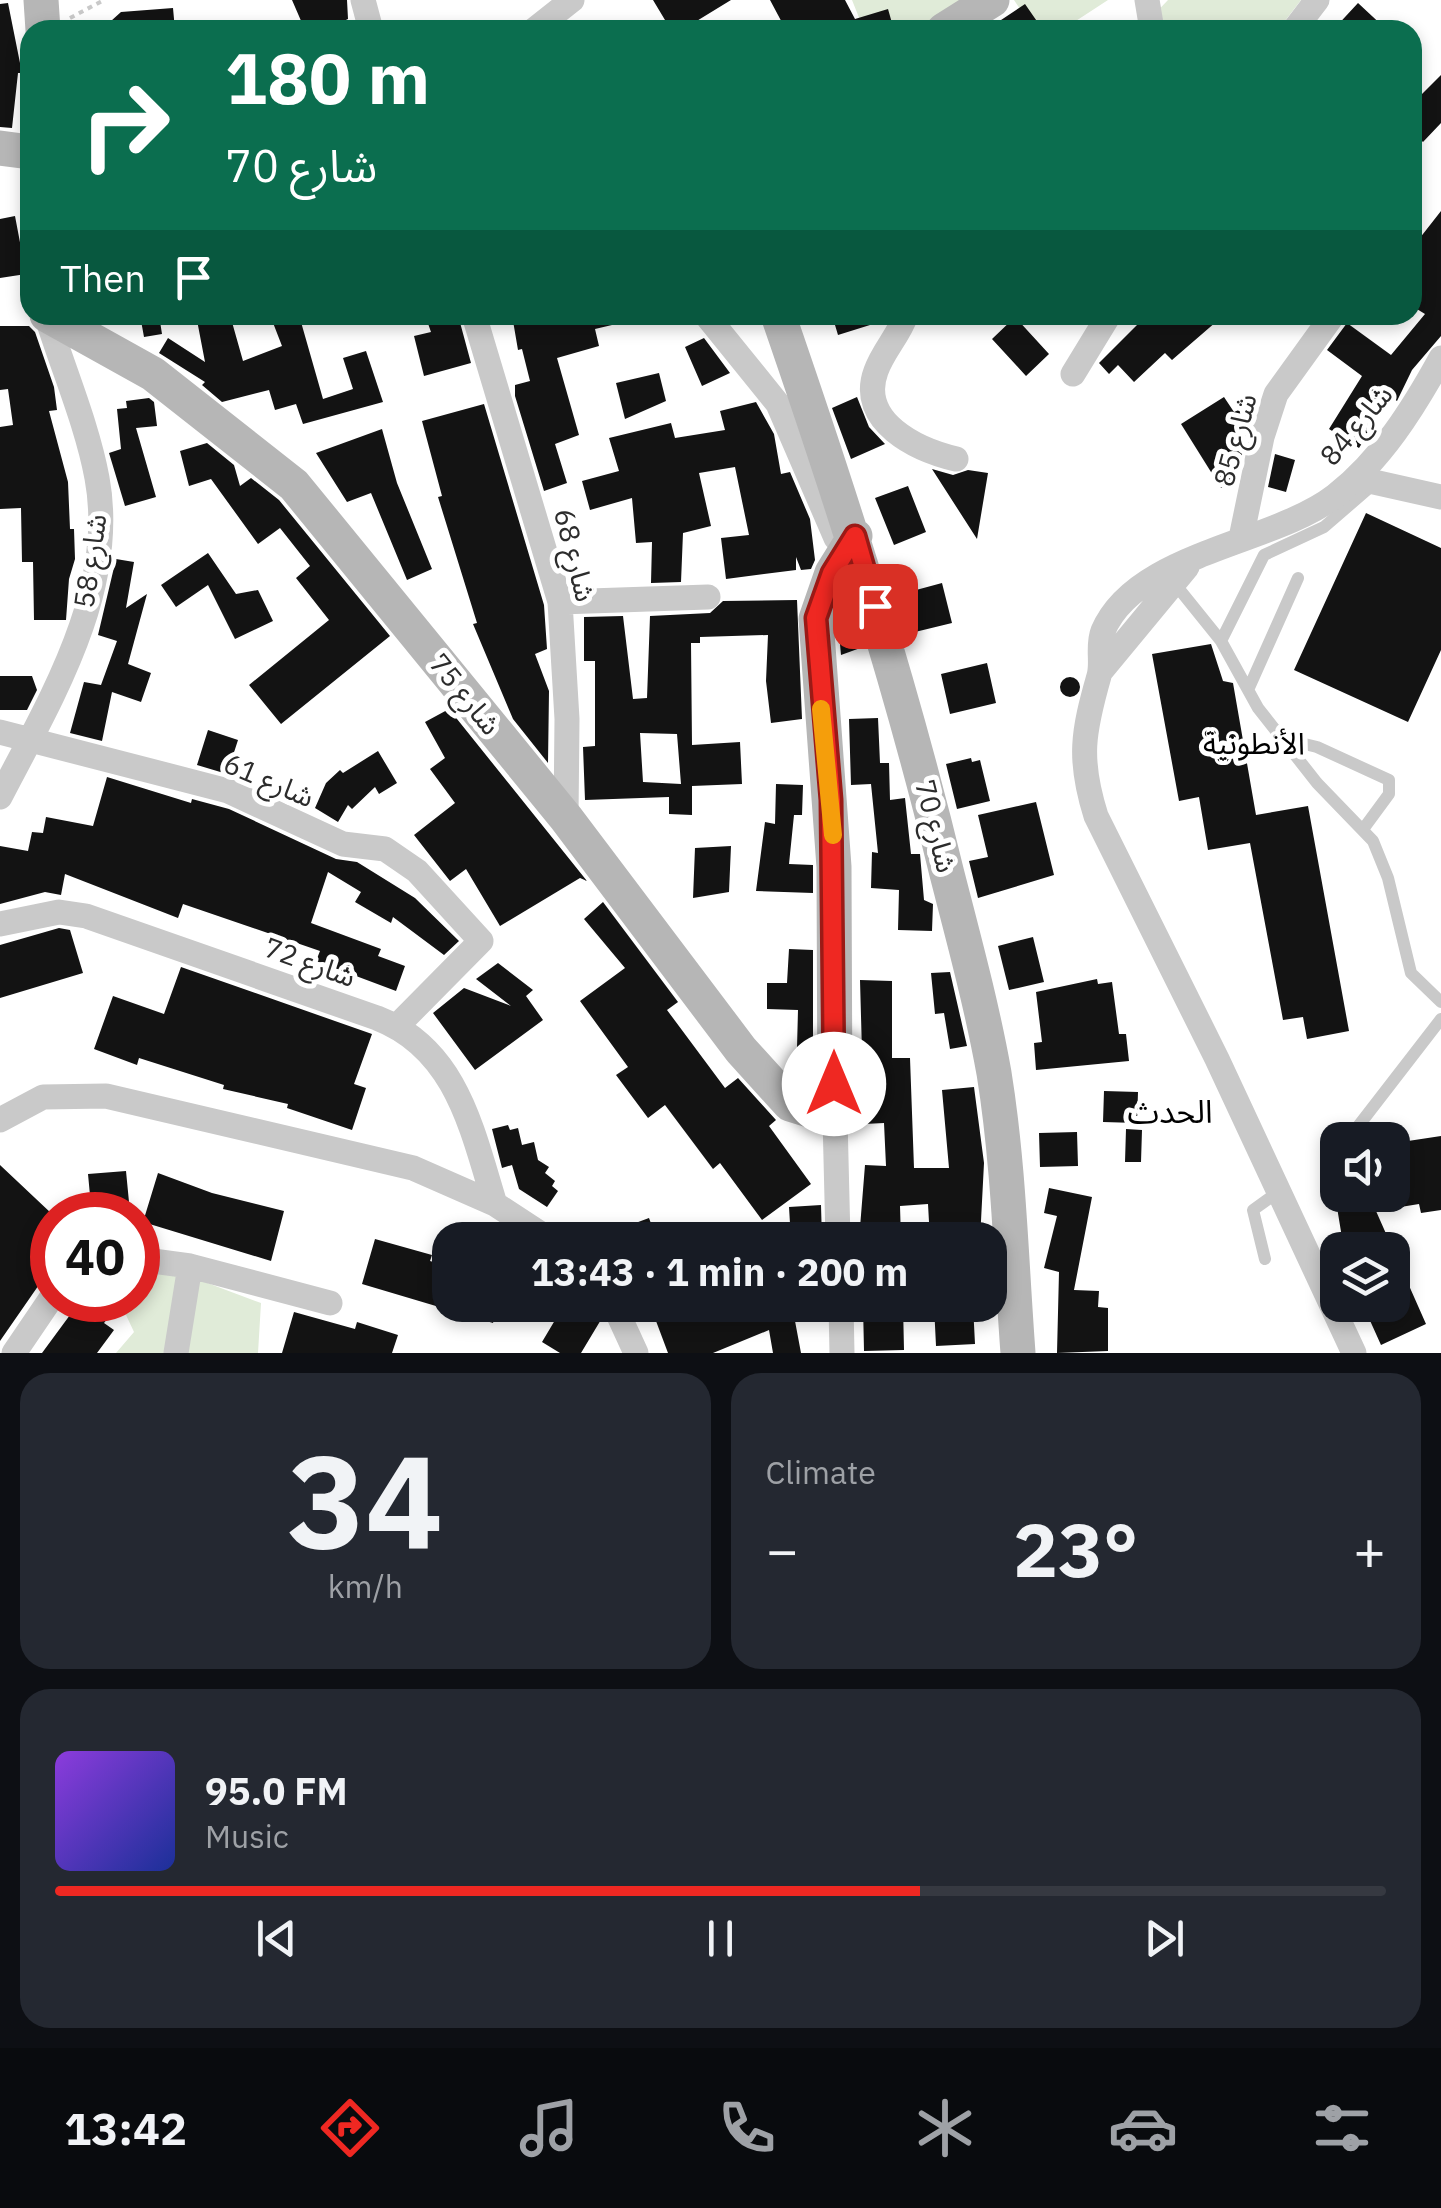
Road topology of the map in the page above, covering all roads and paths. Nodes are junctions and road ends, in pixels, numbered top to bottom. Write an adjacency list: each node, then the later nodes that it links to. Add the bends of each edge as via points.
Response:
1 (104, 0): 3 (path)
2 (1317, 0): 4 (street)
3 (63, 20)
4 (1302, 20)
5 (50, 325): 27 (street, شارع 58, via 97,479 99,517 79,633)
6 (63, 325): 30 (street, شارع 75, via 153,374 294,486)
7 (477, 325): 23 (street, شارع 68)
8 (714, 325): 19 (street, via 778,404)
9 (781, 325): 19 (street, شارع 70)
10 (901, 325): 15 (street, via 874,375 882,416 910,445)
11 (1103, 325): 14 (street)
12 (1326, 325): 18 (street, شارع 85, via 1276,394)
13 (1441, 358): 16 (street, شارع 84)
14 (1073, 374)
15 (956, 459)
16 (1366, 480): 17 (street); 18 (street, شارع 84, via 1309,512); 24 (lane, via 1324,526 1264,554)
17 (1441, 497)
18 (1241, 538): 20 (street, شارع 84)
19 (848, 545): 36 (street, via 823,593 816,634 831,800); 54 (street, شارع 70, via 916,746 994,1072)
20 (1171, 578): 24 (lane); 39 (street, via 1100,671 1082,752 1096,816)
21 (1298, 578): 25 (lane)
22 (708, 597): 23 (street)
23 (560, 602): 30 (street, شارع 68)
24 (1221, 640): 25 (lane)
25 (1248, 690): 28 (lane)
26 (0, 732): 27 (street, شارع 61)
27 (29, 739): 29 (street, شارع 58); 35 (street, شارع 61, via 228,791 342,844 385,849 417,871 481,941)
28 (1284, 739): 31 (lane, via 1317,784); 31 (lane, via 1389,780 1389,794)
29 (0, 797)
30 (566, 818): 36 (street, شارع 75, via 753,1063 790,1104)
31 (1364, 828): 33 (lane, via 1381,858 1411,973)
32 (0, 924): 35 (street, شارع 72, via 60,912 86,916)
33 (1441, 1002)
34 (1441, 1019): 38 (lane)
35 (397, 1026): 40 (street, شارع 72, via 437,1057 455,1085)
36 (834, 1118): 42 (street)
37 (0, 1120): 40 (street, via 43,1098 106,1096 413,1168)
38 (1361, 1122)
39 (1278, 1192): 43 (lane, via 1252,1210); 55 (street)
40 (495, 1204): 41 (street)
41 (522, 1222)
42 (837, 1222)
43 (1265, 1259)
44 (160, 1262): 45 (street)
45 (190, 1266): 46 (street); 51 (street)
46 (330, 1302)
47 (35, 1322): 50 (street)
48 (622, 1322): 52 (street)
49 (841, 1322): 53 (street)
50 (14, 1353)
51 (176, 1353)
52 (636, 1353)
53 (842, 1353)
54 (1018, 1353)
55 (1354, 1353)

